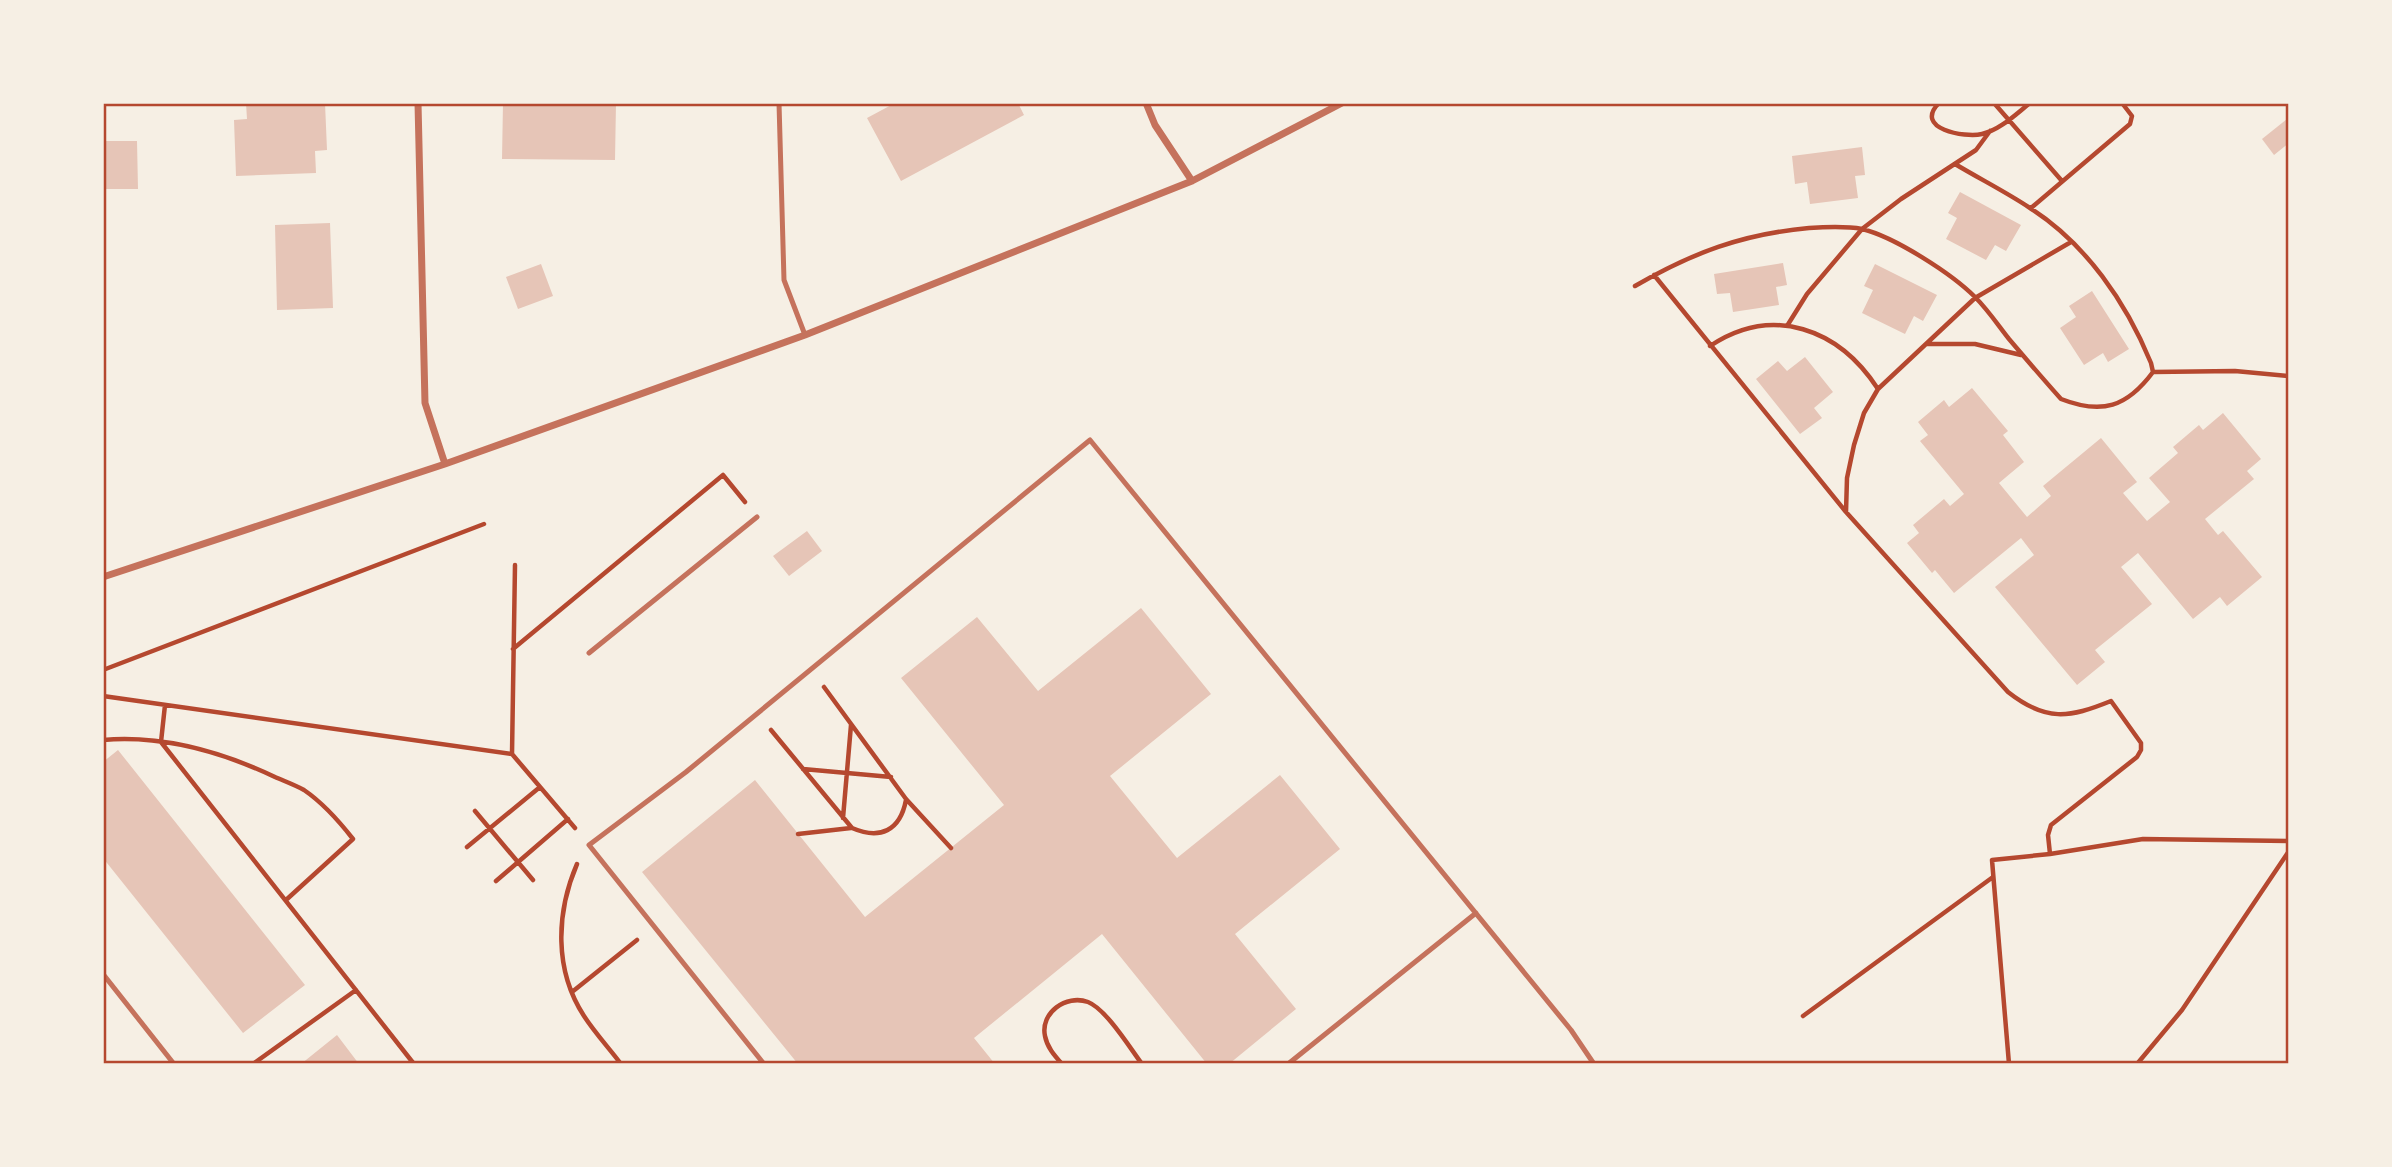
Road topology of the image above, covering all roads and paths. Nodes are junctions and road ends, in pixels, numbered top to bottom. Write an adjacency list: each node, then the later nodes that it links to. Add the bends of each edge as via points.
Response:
1 (418, 103): 28 (street, via 425,403)
2 (779, 103): 21 (lane, via 784,280)
3 (1146, 103): 12 (street)
4 (1342, 103): 12 (street)
5 (1938, 103): 10 (path, via 1932,119 1941,129 1970,135)
6 (1994, 103): 9 (path)
7 (2030, 103): 9 (path)
8 (2122, 103): 13 (path, via 2132,116 2130,124)
9 (2008, 120): 10 (path); 13 (path)
10 (1990, 131): 11 (path, via 1976,150)
11 (1955, 164): 14 (path); 15 (path)
12 (1192, 181): 21 (street)
13 (2062, 181): 14 (path)
14 (2031, 208): 16 (path)
15 (1862, 229): 17 (path, via 1783,230 1743,238 1705,250); 19 (path, via 1933,265); 20 (path, via 1807,294)
16 (2071, 242): 19 (path); 25 (path, via 2128,314)
17 (1654, 275): 18 (path); 23 (path)
18 (1635, 286)
19 (1975, 298): 22 (path); 24 (path)
20 (1787, 326): 23 (path, via 1740,330); 27 (path, via 1838,345)
21 (805, 335): 28 (street)
22 (1927, 344): 24 (path, via 1975,344); 27 (path)
23 (1710, 346): 29 (path)
24 (2022, 355): 25 (path, via 2061,399 2081,407 2102,408 2123,401)
25 (2153, 372): 26 (path)
26 (2289, 376)
27 (1878, 389): 29 (path, via 1854,445)
28 (445, 464): 33 (street)
29 (1846, 512): 61 (path, via 2026,707 2050,714 2081,713 2111,701 2141,743 2137,757 2051,825)
30 (757, 517): 34 (path, via 723,475); 35 (lane)
31 (484, 524): 37 (path)
32 (515, 565): 34 (path)
33 (103, 577)
34 (513, 649): 44 (path)
35 (589, 653)
36 (810, 669): 40 (lane); 41 (path); 67 (lane, via 1090,440)
37 (103, 670)
38 (103, 696): 39 (path)
39 (165, 705): 43 (path); 44 (path)
40 (757, 713): 45 (path); 57 (lane)
41 (851, 724): 46 (path); 47 (path)
42 (103, 740): 43 (path)
43 (161, 742): 66 (path); 66 (path, via 238,760 303,790 334,815 353,839)
44 (512, 754): 48 (path)
45 (802, 769): 46 (path); 52 (path)
46 (847, 772): 47 (path); 52 (path)
47 (891, 777): 49 (path)
48 (540, 787): 51 (path); 53 (path)
49 (906, 799): 54 (path, via 898,822 888,830 876,834); 59 (path)
50 (475, 811): 53 (path)
51 (568, 819): 57 (path); 62 (path)
52 (843, 819): 54 (path)
53 (489, 828): 58 (path); 62 (path)
54 (852, 828): 55 (path)
55 (798, 834)
56 (2289, 841): 61 (path, via 2143,839)
57 (589, 845): 68 (lane); 71 (path, via 569,884 562,911 564,966)
58 (467, 847)
59 (951, 848)
60 (2289, 851): 83 (path, via 2182,1010)
61 (2050, 854): 63 (path, via 1992,860)
62 (518, 862): 64 (path); 65 (path)
63 (1994, 876): 72 (path); 82 (path)
64 (533, 880)
65 (496, 881)
66 (286, 900): 70 (path)
67 (1476, 913): 80 (lane); 81 (lane)
68 (654, 926): 71 (path); 77 (lane)
69 (103, 974): 73 (lane)
70 (356, 990): 74 (path); 75 (path)
71 (572, 992): 76 (path)
72 (1802, 1016)
73 (174, 1064)
74 (253, 1064)
75 (414, 1064)
76 (621, 1064)
77 (764, 1064)
78 (1062, 1064): 79 (path, via 1044,1034 1047,1018 1057,1006 1072,1000 1101,1012)
79 (1142, 1064)
80 (1288, 1064)
81 (1594, 1064)
82 (2009, 1064)
83 (2137, 1064)

